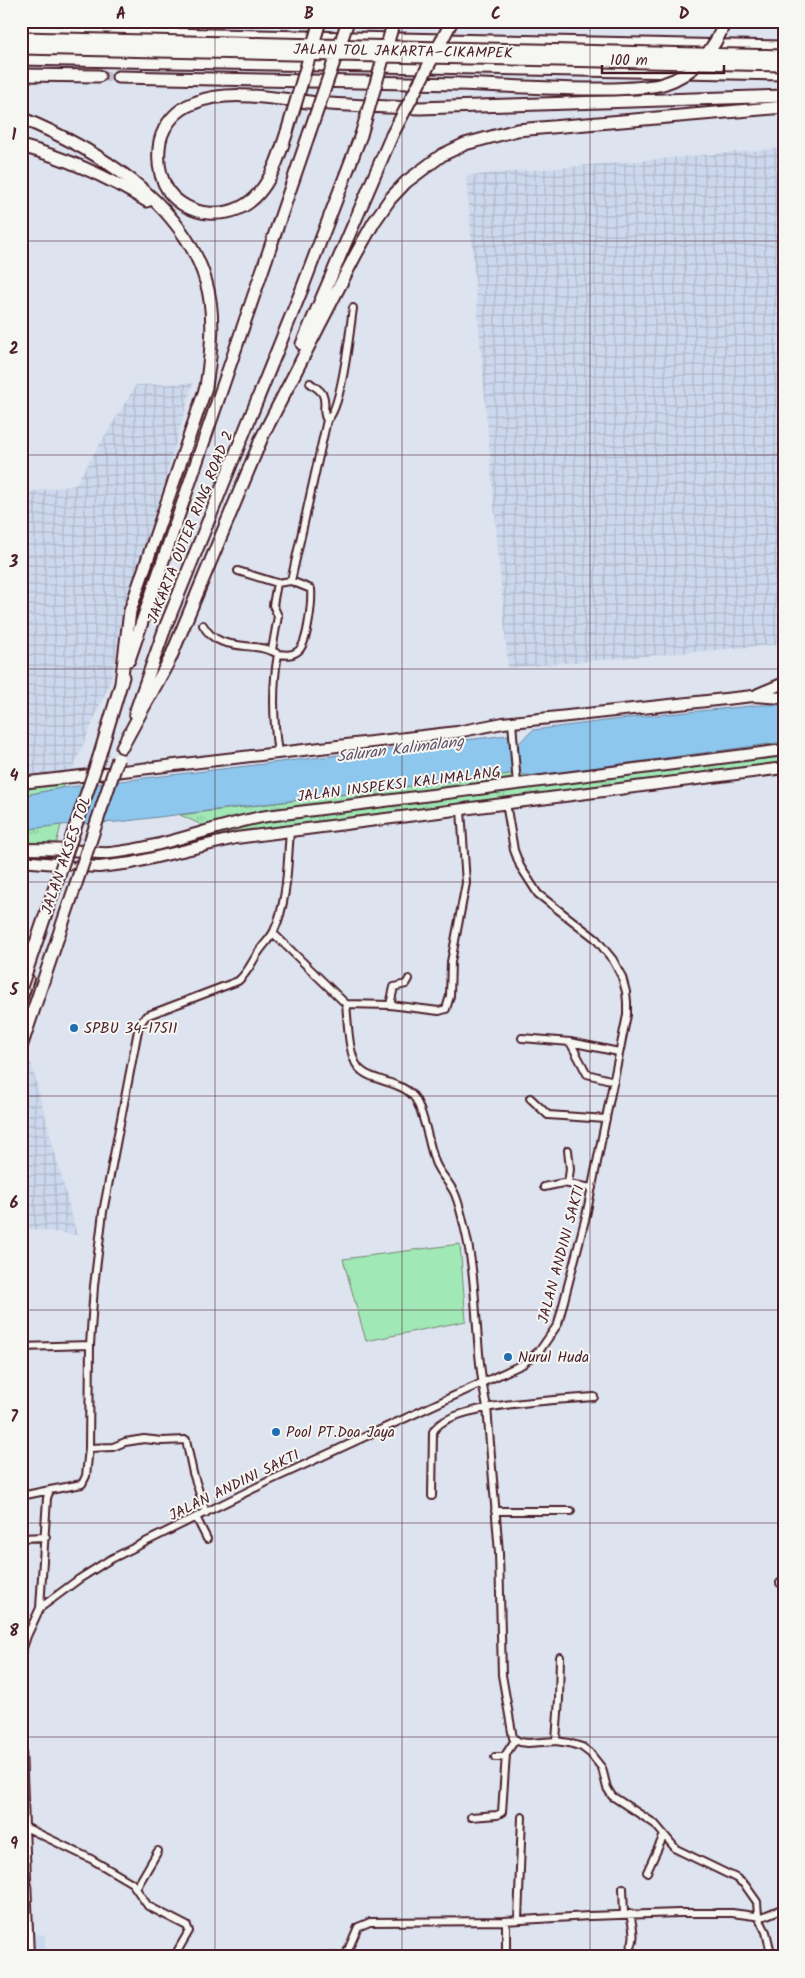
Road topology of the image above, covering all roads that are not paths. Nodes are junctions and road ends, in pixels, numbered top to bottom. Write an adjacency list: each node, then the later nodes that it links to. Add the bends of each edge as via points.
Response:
1 (320, 21): 17 (highway, bridge, via 287,132 266,185 239,209 216,214 195,210 177,200 164,182 158,159 162,133 179,111 208,99 241,97 364,106 420,108)
2 (348, 21): 33 (highway, JAKARTA OUTER RING ROAD 2, bridge)
3 (394, 21): 38 (highway, JAKARTA OUTER RING ROAD 2, bridge, via 361,135 165,628)
4 (452, 21): 25 (highway, bridge, via 392,135)
5 (725, 21): 16 (highway, bridge, via 707,55 688,72 663,84 637,88)
6 (21, 31): 8 (highway, JALAN TOL JAKARTA–CIKAMPEK)
7 (21, 38): 10 (highway, bridge)
8 (784, 47)
9 (21, 48): 12 (highway, bridge)
10 (784, 56)
11 (21, 58): 13 (highway, JALAN TOL JAKARTA–CIKAMPEK)
12 (784, 65)
13 (784, 74)
14 (21, 75): 15 (highway)
15 (100, 76)
16 (118, 77)
17 (784, 96)
18 (784, 107): 25 (highway, via 516,130 464,144 442,155 406,182 374,222)
19 (21, 118): 21 (highway, via 54,132 130,178)
20 (21, 146): 21 (highway, via 117,182)
21 (168, 214): 33 (highway, via 191,247 206,282 211,353 206,387 130,611)
22 (353, 308): 24 (street, via 342,383 334,414)
23 (310, 383): 24 (street, via 323,395)
24 (327, 420): 27 (street)
25 (260, 441): 38 (highway, via 170,659)
26 (238, 571): 28 (street)
27 (291, 581): 28 (street); 31 (street, via 311,589 305,637 298,652)
28 (277, 583): 30 (street, via 273,605 278,616)
29 (203, 625): 30 (street, via 214,639)
30 (272, 650): 31 (street)
31 (278, 654): 39 (street, via 273,704)
32 (784, 683): 34 (main road)
33 (121, 684): 56 (highway, JAKARTA OUTER RING ROAD 2, bridge)
34 (753, 696): 35 (main road); 36 (main road)
35 (784, 698)
36 (512, 722): 39 (main road, via 457,732); 43 (street)
37 (784, 750): 43 (main road, JALAN INSPEKSI KALIMALANG)
38 (120, 753): 63 (highway, JAKARTA OUTER RING ROAD 2, bridge)
39 (278, 753): 41 (main road)
40 (784, 768): 45 (main road)
41 (109, 777): 42 (main road); 51 (main road, JALAN AKSES TOL, bridge, via 88,839)
42 (96, 778): 44 (main road); 51 (main road, JALAN AKSES TOL, via 76,838)
43 (517, 781): 47 (main road, JALAN INSPEKSI KALIMALANG, via 267,816)
44 (21, 783)
45 (506, 803): 46 (main road); 64 (street, JALAN ANDINI SAKTI, via 514,850 528,880 538,894 596,939 622,977 627,1015)
46 (461, 810): 48 (main road); 59 (street, via 466,883 451,962 447,1006 439,1011)
47 (211, 829): 49 (main road); 51 (main road, JALAN INSPEKSI KALIMALANG, via 122,851)
48 (290, 832): 49 (main road); 54 (street, via 285,894)
49 (215, 842): 53 (main road, via 132,863)
50 (21, 850): 51 (main road, JALAN INSPEKSI KALIMALANG)
51 (78, 851): 53 (main road, JALAN AKSES TOL)
52 (21, 861): 53 (main road)
53 (73, 866): 57 (main road, JALAN AKSES TOL); 60 (main road, JALAN AKSES TOL)
54 (273, 933): 58 (street); 74 (street, via 246,975 146,1016 140,1025 104,1212)
55 (409, 979): 59 (street, via 404,985 394,987)
56 (21, 987)
57 (21, 1000)
58 (346, 1004): 59 (street); 76 (street, via 355,1061 365,1073 400,1087 416,1098 436,1163 454,1193 466,1231 473,1271)
59 (390, 1005)
60 (21, 1033)
61 (522, 1038): 62 (street)
62 (570, 1042): 64 (street); 65 (street, via 587,1074)
63 (21, 1047)
64 (619, 1052): 65 (street, JALAN ANDINI SAKTI)
65 (614, 1081): 67 (street, JALAN ANDINI SAKTI)
66 (530, 1098): 67 (street, via 548,1116)
67 (606, 1119): 71 (street, JALAN ANDINI SAKTI)
68 (568, 1150): 69 (street)
69 (568, 1184): 70 (street); 71 (street)
70 (544, 1187)
71 (592, 1188): 76 (street, JALAN ANDINI SAKTI, via 558,1324 533,1356)
72 (21, 1310): 73 (street)
73 (21, 1337)
74 (90, 1345): 75 (street); 79 (street)
75 (21, 1347)
76 (482, 1384): 78 (street); 85 (street, JALAN ANDINI SAKTI)
77 (594, 1397): 78 (street)
78 (487, 1407): 82 (street, via 436,1426 433,1432); 83 (street)
79 (89, 1448): 80 (street, via 82,1484); 85 (street, via 114,1447 144,1439 186,1440)
80 (50, 1490): 81 (street); 87 (street)
81 (21, 1496)
82 (432, 1496)
83 (495, 1511): 84 (street); 94 (street, via 502,1675 511,1734)
84 (572, 1511)
85 (206, 1513): 86 (street, JALAN ANDINI SAKTI)
86 (196, 1518): 89 (street); 90 (street, JALAN ANDINI SAKTI, via 109,1560)
87 (46, 1537): 88 (street); 90 (street)
88 (21, 1538)
89 (207, 1539)
90 (40, 1608): 91 (street, JALAN ANDINI SAKTI)
91 (21, 1654)
92 (560, 1656): 95 (street)
93 (21, 1722): 100 (street)
94 (515, 1740): 95 (street, via 528,1743); 97 (street)
95 (556, 1741): 101 (street, via 582,1747 590,1753 602,1768 609,1792 655,1824)
96 (495, 1757): 97 (street)
97 (506, 1757): 98 (street, via 502,1812)
98 (471, 1817)
99 (522, 1818): 109 (street)
100 (30, 1830): 104 (street, via 91,1859); 114 (street)
101 (664, 1835): 103 (street); 108 (street, via 676,1849 745,1885 757,1902)
102 (158, 1851): 104 (street)
103 (647, 1872)
104 (137, 1887): 115 (street, via 148,1906 189,1928)
105 (623, 1888): 107 (street)
106 (784, 1908): 108 (street)
107 (627, 1914): 108 (street, via 732,1913); 109 (street); 113 (street, via 634,1940)
108 (758, 1916): 117 (street)
109 (518, 1920): 110 (street)
110 (506, 1921): 111 (street); 116 (street, via 364,1924 358,1927)
111 (506, 1954)
112 (285, 1955): 116 (street)
113 (625, 1956)
114 (30, 1957)
115 (174, 1957)
116 (345, 1957)
117 (772, 1957)

